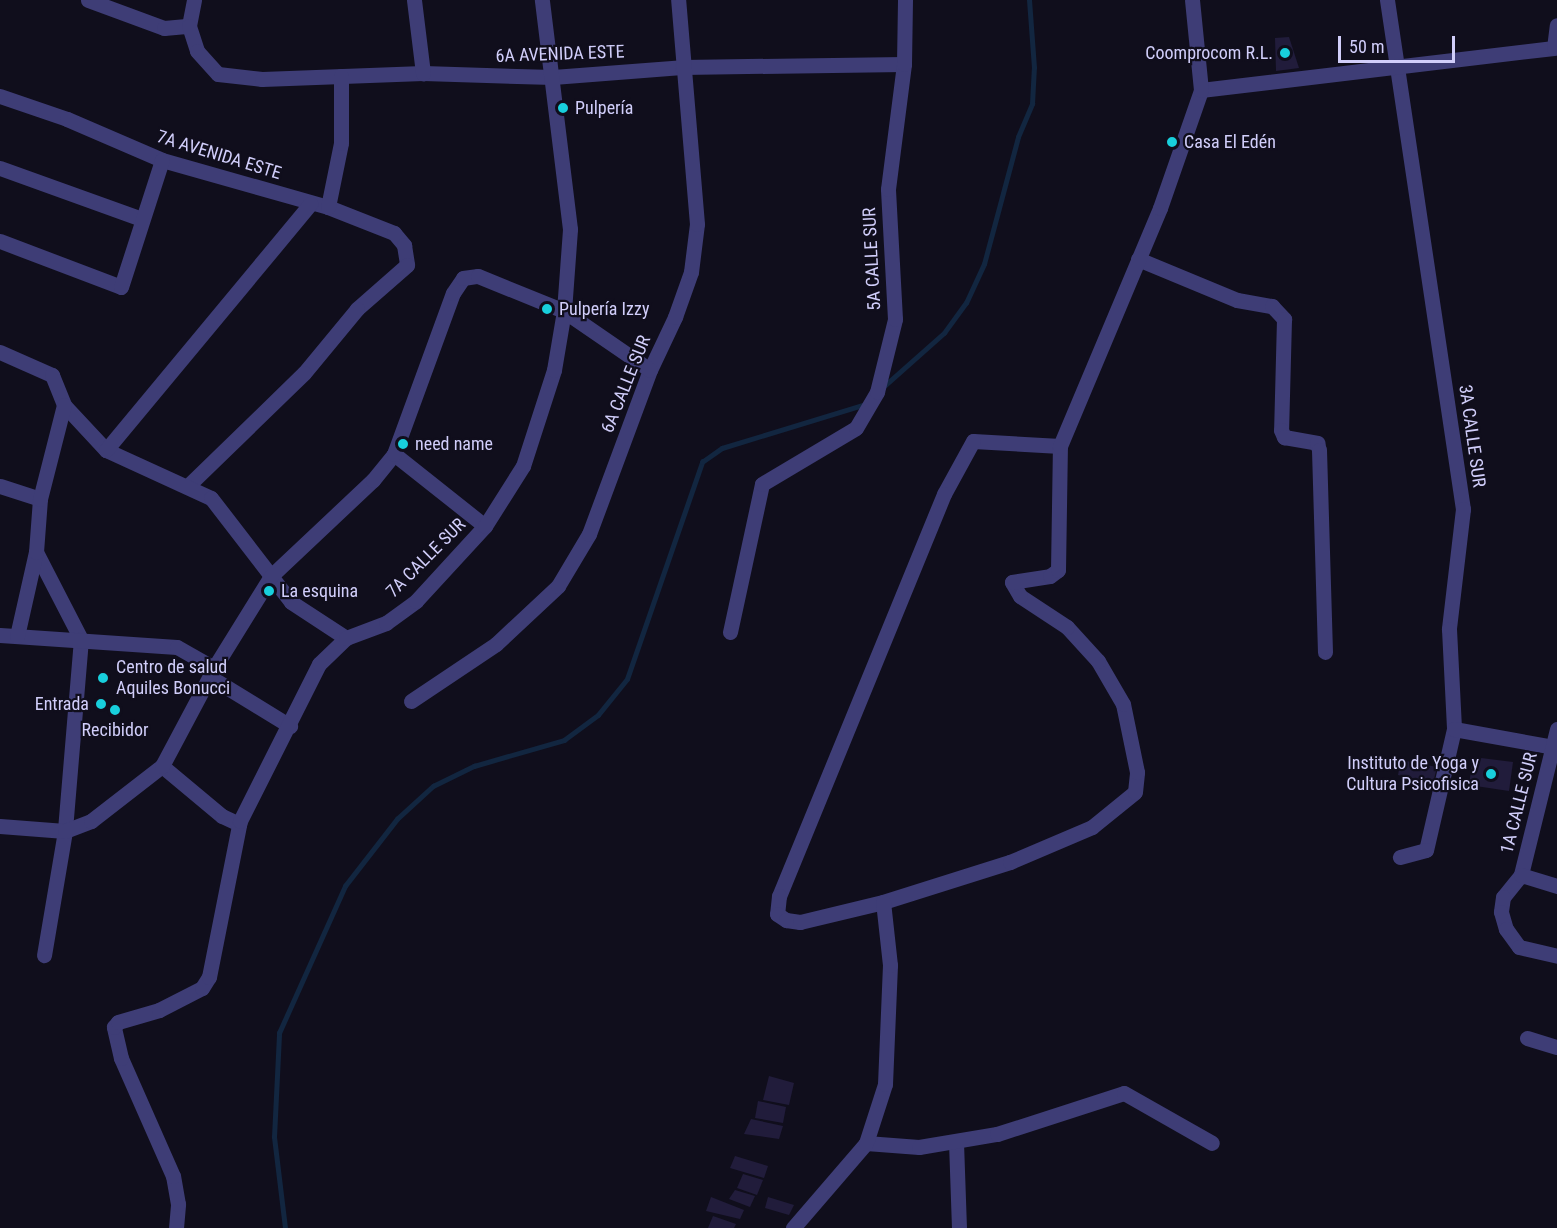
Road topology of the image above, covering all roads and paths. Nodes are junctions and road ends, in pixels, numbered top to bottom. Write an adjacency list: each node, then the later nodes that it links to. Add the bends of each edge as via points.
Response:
1 (88, 0): 10 (street, via 164,28)
2 (194, 0): 10 (street)
3 (414, 0): 14 (street)
4 (542, 0): 16 (street, 7A CALLE SUR)
5 (678, 0): 12 (street, 6A CALLE SUR)
6 (905, 0): 11 (street, 5A CALLE SUR)
7 (1191, 0): 17 (street)
8 (1387, 0): 13 (street, 3A CALLE SUR)
9 (1557, 25): 13 (street, via 1554,48)
10 (189, 26): 15 (street, 6A AVENIDA ESTE, via 197,51 218,74 262,79)
11 (904, 64): 12 (street, 6A AVENIDA ESTE); 39 (street, 5A CALLE SUR, via 888,189 895,319 877,392 856,428 762,484)
12 (682, 68): 16 (street, 6A AVENIDA ESTE); 28 (street, 6A CALLE SUR, via 697,224 691,272)
13 (1398, 68): 17 (street); 48 (street, 3A CALLE SUR, via 1463,508 1449,629)
14 (423, 73): 15 (street, 6A AVENIDA ESTE); 16 (street, 6A AVENIDA ESTE)
15 (340, 76): 22 (street, via 341,143)
16 (553, 77): 26 (street, 7A CALLE SUR, via 570,229)
17 (1201, 90): 25 (street)
18 (0, 96): 19 (street, 7A AVENIDA ESTE, via 67,118)
19 (162, 160): 21 (street, 7A AVENIDA ESTE); 23 (street)
20 (0, 168): 23 (street)
21 (310, 204): 22 (street, 7A AVENIDA ESTE); 31 (street)
22 (328, 207): 34 (street, 7A AVENIDA ESTE, via 394,233 404,245 407,265 357,309 304,373)
23 (142, 219): 24 (street, via 119,288)
24 (0, 241)
25 (1138, 259): 30 (street); 44 (street, via 1237,300 1272,306 1284,319 1281,430 1284,436 1317,443 1319,450)
26 (564, 311): 28 (street); 32 (street, via 478,276 463,278 453,293); 36 (street, 7A CALLE SUR, via 554,370 523,466)
27 (0, 352): 29 (street, via 52,375)
28 (650, 370): 46 (street, 6A CALLE SUR, via 589,534 558,586 496,644)
29 (64, 405): 31 (street); 35 (street)
30 (1060, 446): 58 (street, via 1058,570 1050,576 1012,582 1020,596 1067,627 1098,662 1123,704 1137,772 1135,792 1092,827 1050,847); 58 (street, via 973,441 944,494 776,905 777,914 800,922)
31 (106, 450): 34 (street)
32 (394, 454): 36 (street); 38 (street, via 373,480)
33 (0, 486): 35 (street)
34 (188, 486): 38 (street, via 211,498)
35 (40, 499): 37 (street)
36 (485, 526): 42 (street, 7A CALLE SUR, via 416,601 386,622)
37 (36, 552): 41 (street); 43 (street)
38 (271, 576): 42 (street, via 291,602); 45 (street)
39 (730, 632)
40 (0, 636): 41 (street)
41 (17, 636): 43 (street)
42 (346, 638): 47 (street, 7A CALLE SUR, via 319,664)
43 (81, 639): 45 (street, via 177,647); 54 (street)
44 (1325, 652)
45 (212, 672): 47 (street); 51 (street)
46 (411, 700)
47 (290, 726): 52 (street, 7A CALLE SUR)
48 (1454, 729): 50 (street); 55 (street, 3A CALLE SUR, via 1426,850)
49 (1557, 729): 50 (street, 1A CALLE SUR)
50 (1554, 747): 56 (street, 1A CALLE SUR)
51 (165, 761): 52 (street, via 222,816); 54 (street, via 92,821)
52 (239, 824): 66 (street, 7A CALLE SUR, via 209,977 186,999 118,1022 114,1036 173,1176 178,1204)
53 (0, 826): 54 (street)
54 (65, 831): 59 (street)
55 (1400, 857)
56 (1521, 874): 57 (street); 60 (street, 1A CALLE SUR, via 1506,892 1501,912 1506,929 1519,947)
57 (1557, 886)
58 (883, 902): 64 (street, via 890,1025 885,1084)
59 (44, 955)
60 (1557, 956)
61 (1527, 1038): 62 (street)
62 (1557, 1047)
63 (956, 1142): 64 (street, via 919,1147); 65 (street, via 997,1134 1125,1093); 68 (street)
64 (866, 1143): 67 (street)
65 (1212, 1143)
66 (176, 1228)
67 (793, 1228)
68 (959, 1228)

